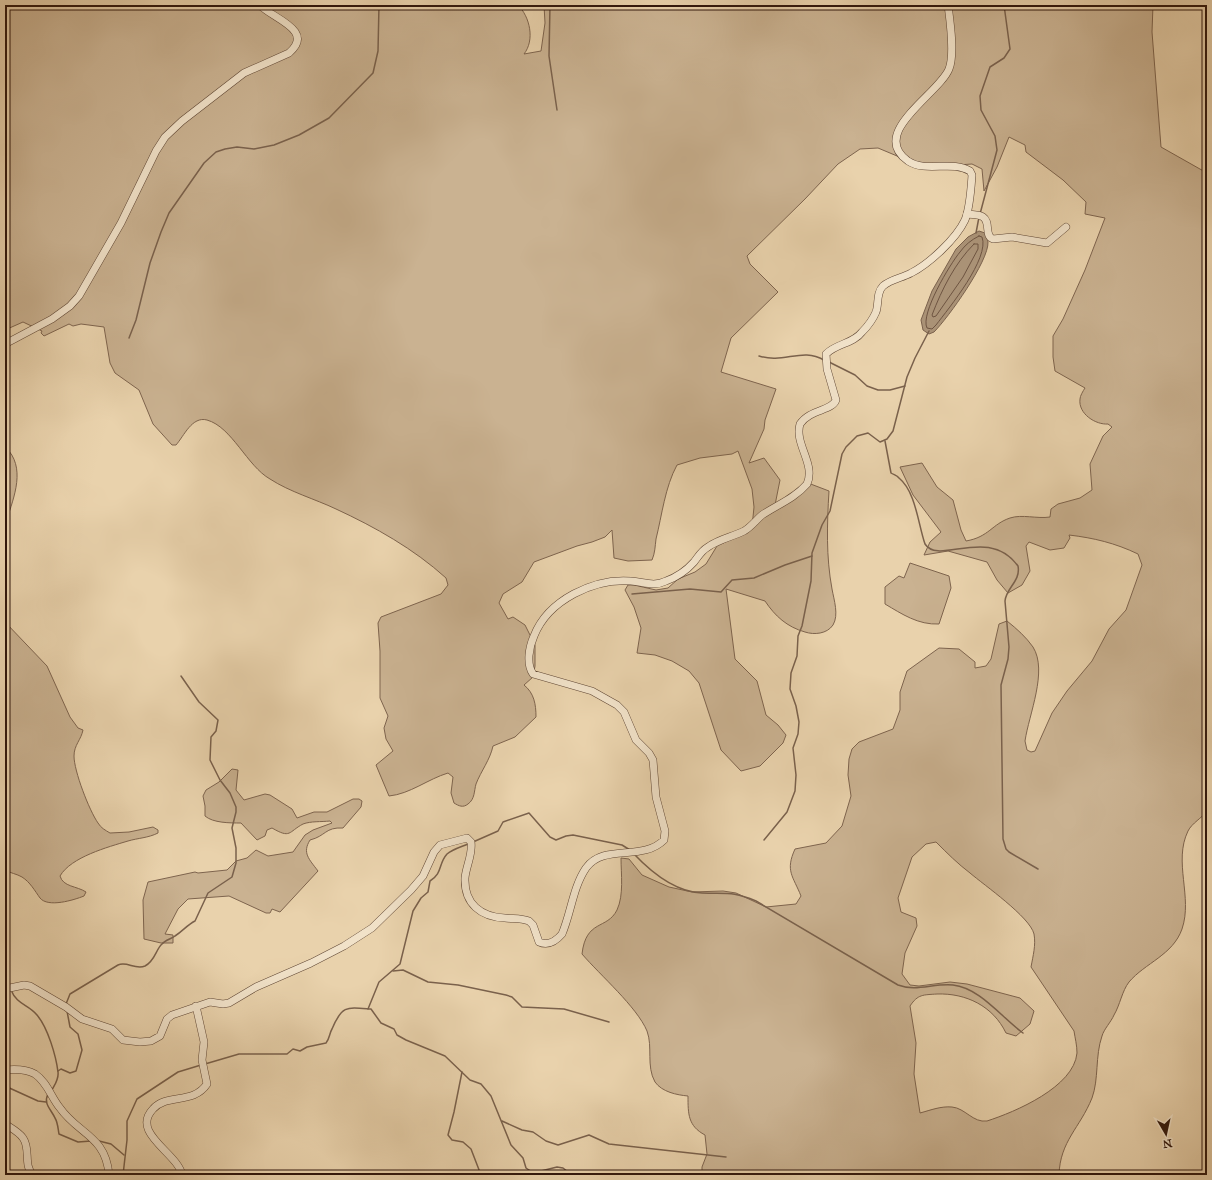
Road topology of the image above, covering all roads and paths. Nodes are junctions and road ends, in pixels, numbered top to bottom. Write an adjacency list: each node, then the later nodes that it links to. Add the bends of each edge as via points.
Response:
1 (260, 5): 5 (street, via 290,25 296,36 294,49 244,73 165,137 80,296 52,319)
2 (948, 5): 3 (street, via 950,67 938,86 902,123 896,137 900,151 914,164 970,171 972,175)
3 (967, 214): 4 (street, via 986,219 990,238 993,239 1012,237 1047,243); 7 (street, via 956,232 930,260 880,289 875,313 862,333 826,354 827,369 836,400 833,405 809,414 800,424 799,439 809,473 805,487 745,530 706,548 687,569 668,581 656,585 624,581 593,586 558,604 537,628 529,650 529,665 533,674 592,691 617,705 627,716 636,740 653,760 656,797 665,831 664,840 649,849 633,853 612,853 590,863 582,876 562,934 556,940 544,944 539,942 529,921 491,916 475,908 469,900 465,882 471,842 467,838 445,843 434,852 423,876 411,890 372,928 311,963 229,1003 210,1002)
4 (1066, 227)
5 (5, 344)
6 (5, 989): 7 (street, via 30,986 85,1021 112,1029 123,1040 140,1042 156,1039 169,1017)
7 (196, 1006): 12 (street, via 204,1042 202,1060 207,1084 195,1095 156,1106 148,1116 147,1122 149,1133 172,1157)
8 (5, 1070): 11 (street, via 23,1070 39,1077 66,1116 96,1143 104,1156)
9 (5, 1124): 10 (street, via 25,1141 28,1166)
10 (33, 1175)
11 (109, 1175)
12 (182, 1175)

